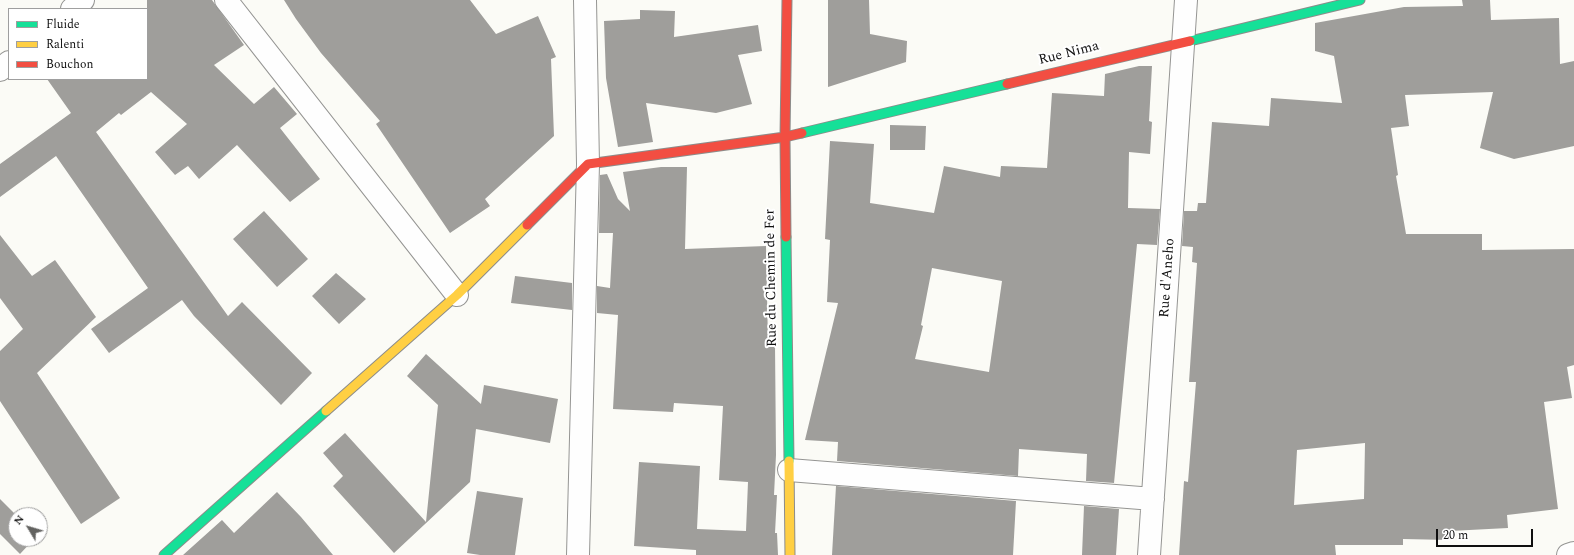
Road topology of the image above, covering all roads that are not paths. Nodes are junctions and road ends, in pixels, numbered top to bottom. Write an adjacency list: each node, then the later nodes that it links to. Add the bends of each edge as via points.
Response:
1 (83, 0): 7 (street)
2 (226, 0): 13 (street)
3 (585, 0): 12 (street)
4 (787, 0): 11 (street, Rue du Chemin de Fer)
5 (1186, 0): 8 (street, Rue d'Aneho)
6 (1360, 0): 8 (street, Rue Nima)
7 (73, 8)
8 (1184, 41): 11 (street, Rue Nima); 15 (street, Rue d'Aneho)
9 (8, 63): 10 (street)
10 (0, 70)
11 (785, 137): 12 (street, Rue Nima); 14 (street, Rue du Chemin de Fer)
12 (588, 164): 13 (street); 18 (street)
13 (457, 295): 17 (street)
14 (789, 470): 15 (street); 19 (street, Rue du Chemin de Fer)
15 (1153, 499): 20 (street, Rue d'Aneho)
16 (1574, 553): 21 (street)
17 (164, 555)
18 (578, 555)
19 (790, 555)
20 (1149, 555)
21 (1568, 555)

